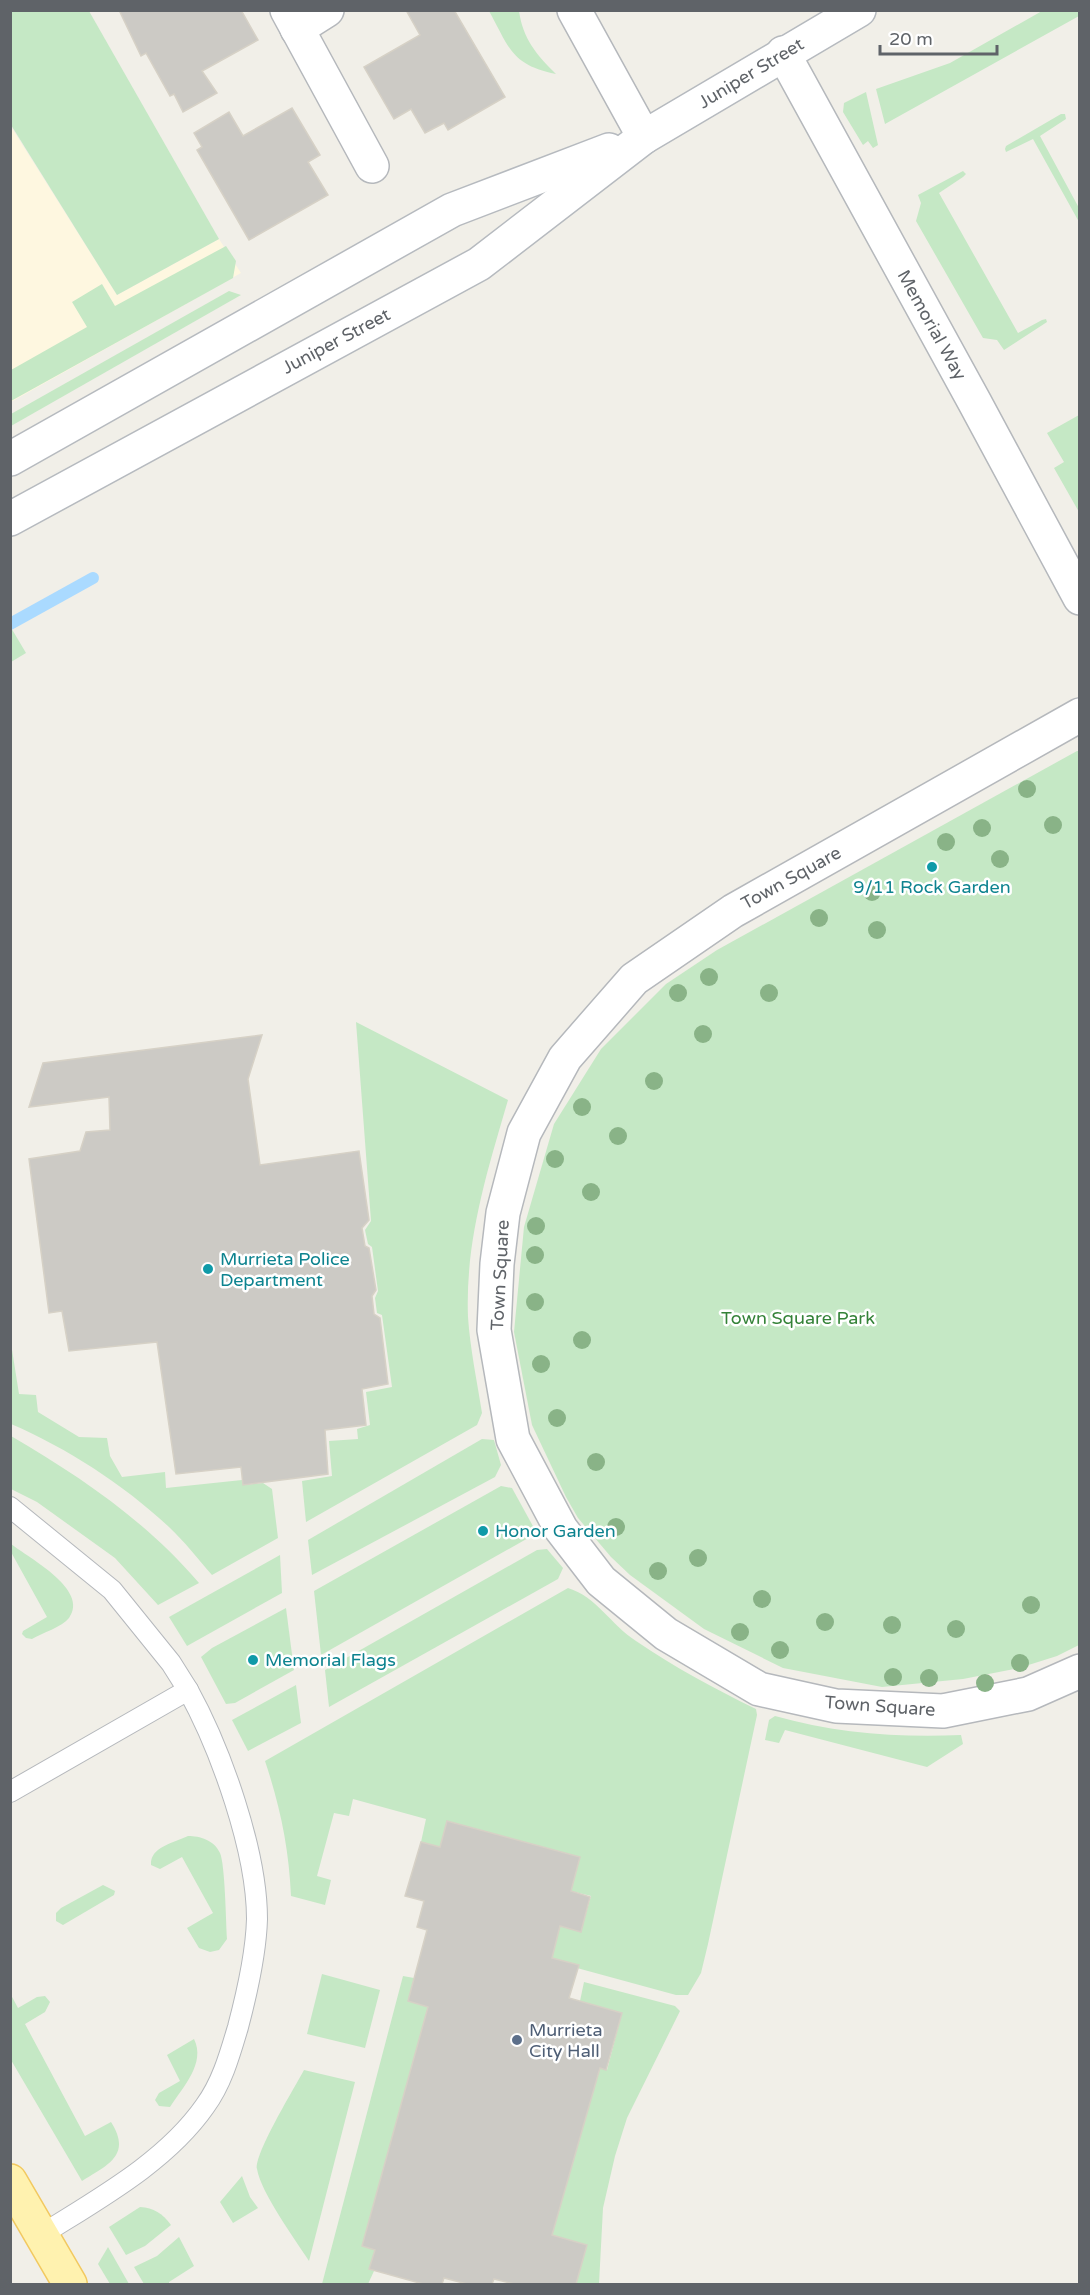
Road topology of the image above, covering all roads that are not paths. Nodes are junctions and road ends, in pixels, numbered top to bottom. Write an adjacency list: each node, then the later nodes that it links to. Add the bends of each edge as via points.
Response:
1 (327, 10): 4 (street)
2 (574, 10): 6 (street)
3 (859, 10): 5 (street, Juniper Street)
4 (292, 20): 7 (street)
5 (783, 53): 6 (street, Juniper Street); 10 (street, Memorial Way)
6 (644, 137): 8 (street, Juniper Street, via 452,210); 9 (street, Juniper Street, via 478,264)
7 (372, 166)
8 (10, 459)
9 (10, 519)
10 (1080, 598)
11 (1080, 715): 13 (street, Town Square, via 733,911 634,979 565,1058 524,1133 503,1213 494,1330 513,1439 561,1529 601,1581 666,1634 759,1689 836,1706 943,1711 1028,1694)
12 (10, 1507): 14 (lane, via 112,1590)
13 (1080, 1671)
14 (189, 1690): 15 (lane); 17 (lane, via 208,1727 248,1852 256,1919 247,1992 237,2029 223,2073 206,2107 164,2152)
15 (10, 1792)
16 (10, 2181): 17 (main road)
17 (41, 2235): 18 (main road)
18 (70, 2284)

